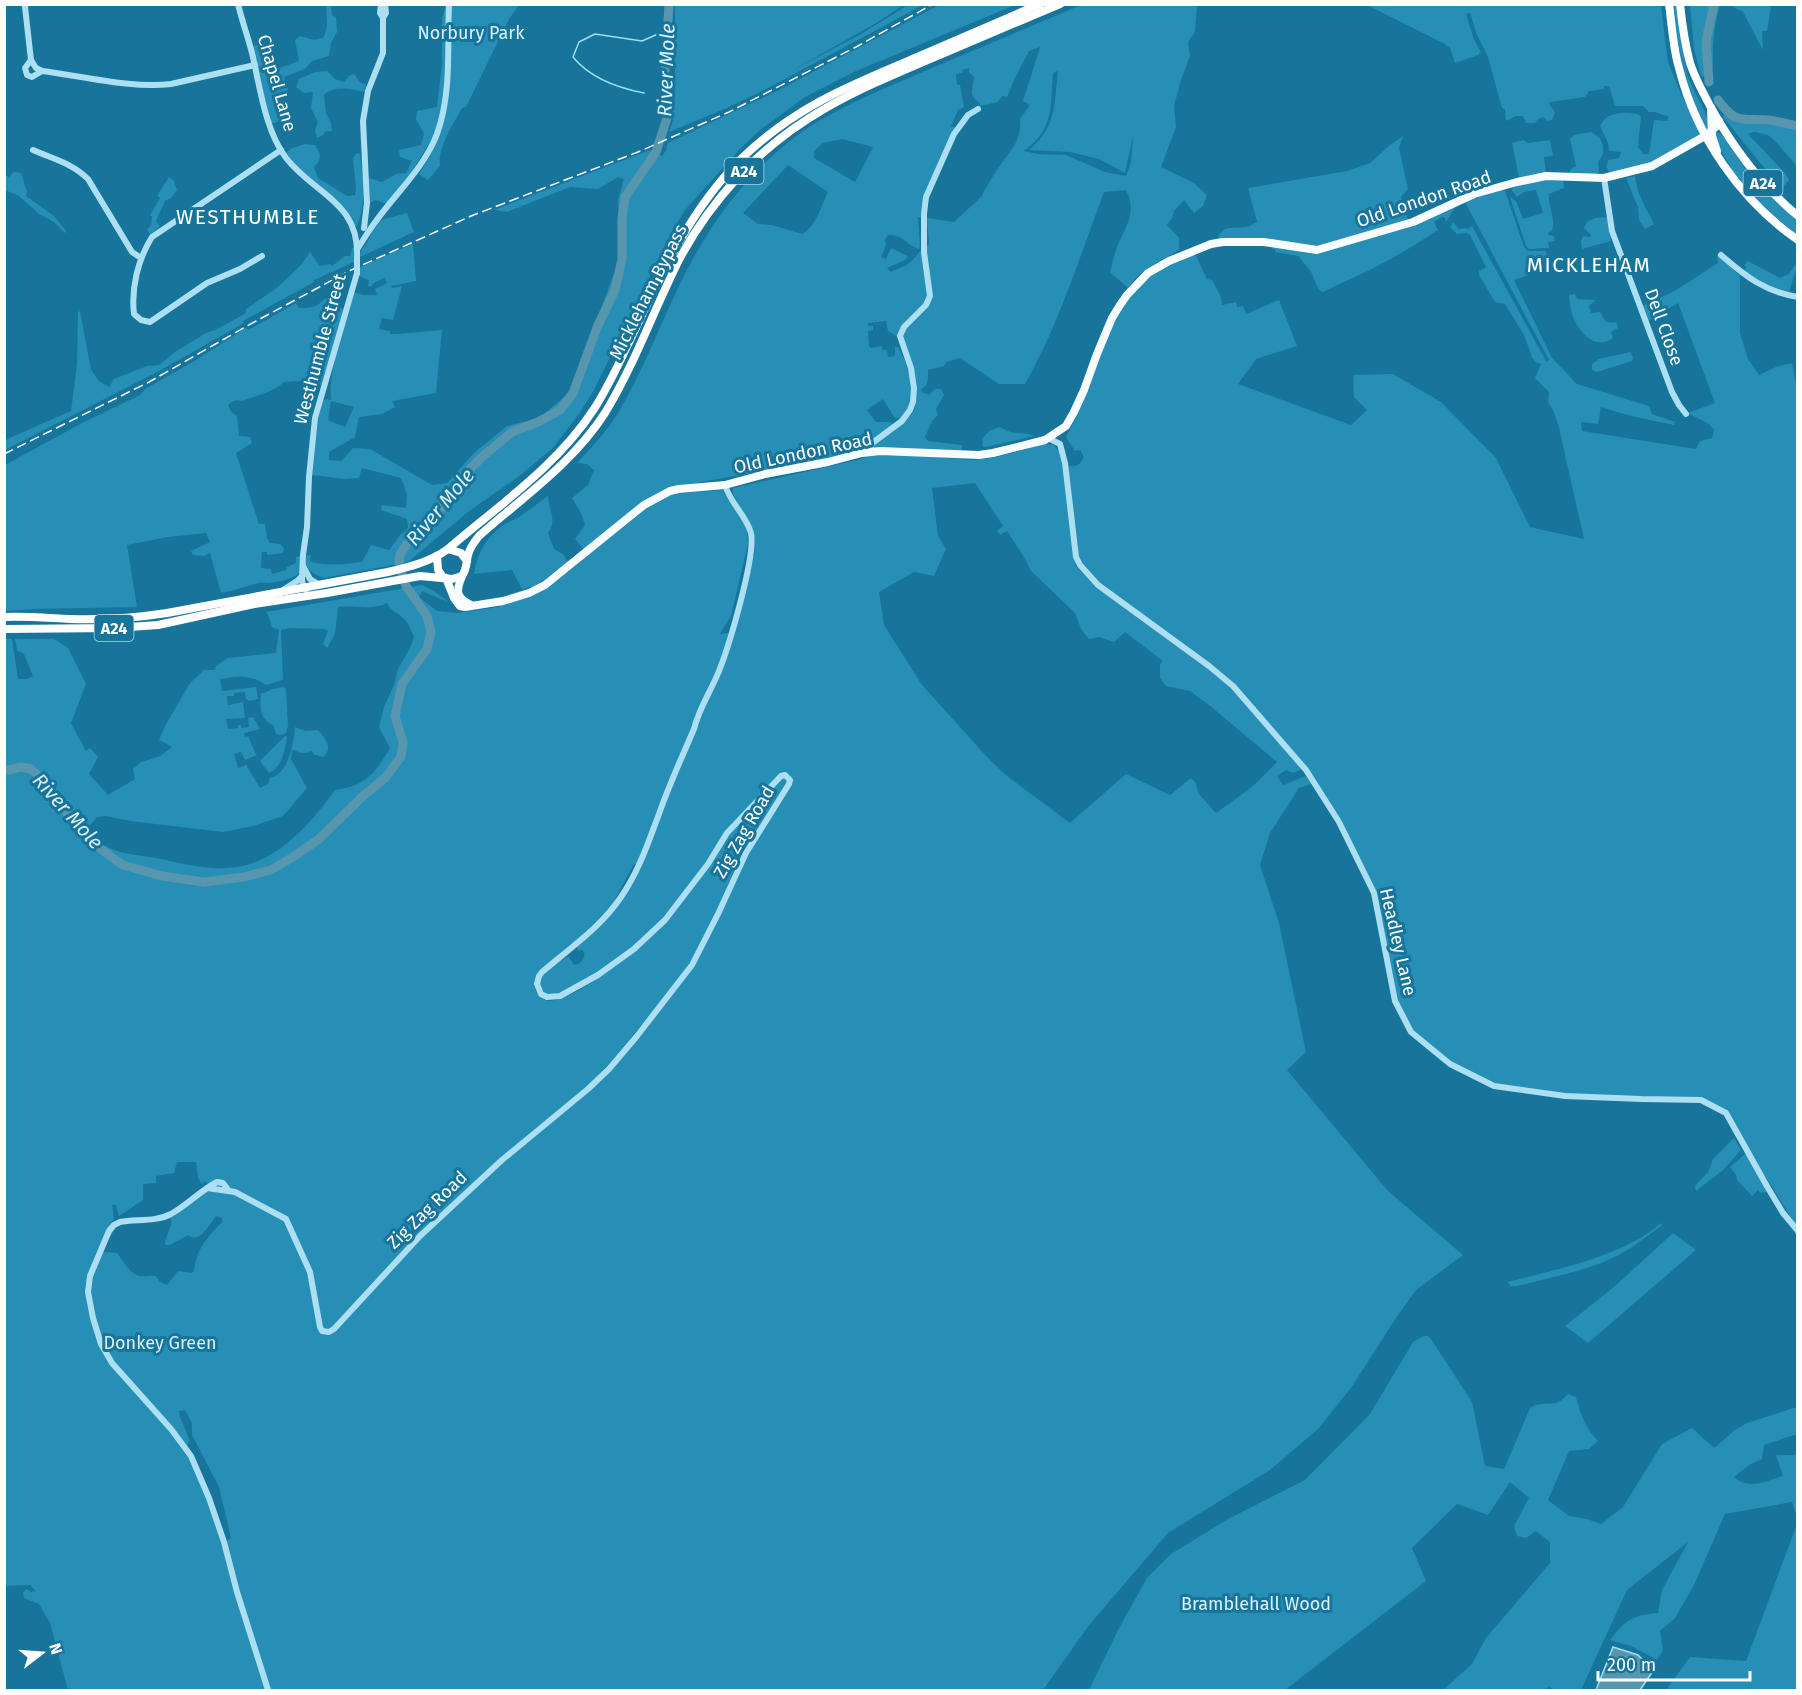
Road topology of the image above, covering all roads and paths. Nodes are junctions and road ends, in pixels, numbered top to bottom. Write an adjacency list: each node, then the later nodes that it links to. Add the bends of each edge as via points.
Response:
1 (238, 4): 10 (street, Chapel Lane)
2 (383, 4): 21 (street, via 382,58 371,82 363,121 367,196)
3 (449, 4): 21 (street, via 446,91 437,133 410,181)
4 (1040, 4): 30 (highway, Mickleham Bypass / A24, via 827,96 787,121 742,158 683,233 603,395 584,423 550,462)
5 (1059, 4): 32 (highway, Mickleham Bypass / A24, via 855,91 800,123 756,159 695,232 624,379 597,424 555,473 479,536)
6 (1669, 4): 15 (highway, A24, via 1679,68 1691,107)
7 (1680, 4): 12 (highway, A24, via 1691,65)
8 (25, 5): 9 (street)
9 (31, 60): 11 (street); 11 (street, via 25,68 27,75)
10 (255, 65): 11 (street, via 159,85); 17 (street, Chapel Lane, via 266,113)
11 (42, 71)
12 (1711, 108): 14 (highway, A24); 15 (main road)
13 (978, 109): 28 (street, via 954,134 926,197 924,251 930,296 900,336 911,368 912,406 902,422 875,441)
14 (1719, 121): 15 (main road, Old London Road); 19 (highway, A24, via 1757,176)
15 (1708, 134): 18 (main road, Old London Road, via 1652,166); 20 (highway, A24, via 1735,180)
16 (33, 150): 24 (street, via 81,172 132,252)
17 (281, 150): 21 (street, Chapel Lane, via 345,213); 24 (street, via 152,237)
18 (1604, 178): 26 (street, Dell Close, via 1612,231 1675,399); 27 (main road, Old London Road, via 1546,176 1517,182 1474,194 1413,222 1317,250 1263,242 1223,242 1169,261 1148,273 1127,295 1112,318 1074,412 1066,426)
19 (1797, 216)
20 (1797, 240)
21 (358, 246): 33 (street, Westhumble Street, bridge, via 357,273 315,418)
22 (1721, 255): 25 (street, via 1749,279)
23 (262, 256): 24 (street, via 207,283 148,322 135,317 133,310)
24 (141, 258)
25 (1797, 297)
26 (1686, 414)
27 (1048, 438): 28 (main road, Old London Road, via 979,455); 44 (street, Headley Lane, via 1060,444 1065,463 1080,565 1098,585 1233,686 1306,770 1339,822 1374,893 1395,1001 1410,1032 1450,1064 1494,1086 1565,1096 1701,1100 1726,1113)
28 (871, 452): 29 (main road, Old London Road)
29 (725, 485): 41 (main road, Old London Road, via 679,489 652,500 545,585 512,598); 45 (street, Zig Zag Road, via 752,540 745,582 721,667 697,716 631,881 599,924 542,972 537,984 547,997 560,996 591,980 634,949 665,920 727,834 785,775 789,784 746,853 688,971 642,1029 604,1074 420,1236 329,1332 320,1327 310,1272 286,1219 229,1191 220,1182 171,1214 114,1225 90,1276 88,1292 93,1318 111,1364 184,1445 198,1471 224,1542)
30 (448, 549): 31 (highway); 32 (highway, via 461,553)
31 (437, 556): 36 (highway, via 438,570); 37 (highway, A24, via 388,572)
32 (467, 561): 35 (highway)
33 (302, 565): 34 (street, Westhumble Street); 37 (street)
34 (302, 576): 38 (street, Westhumble Street); 39 (street)
35 (462, 576): 36 (highway); 41 (main road, via 459,597)
36 (445, 578): 40 (highway, A24, via 427,575); 41 (main road, via 457,604)
37 (318, 584): 38 (highway, A24)
38 (303, 587): 39 (highway, A24); 40 (street)
39 (282, 590): 42 (highway, A24, via 150,616)
40 (314, 595): 43 (highway, A24, via 149,626)
41 (471, 605)
42 (4, 617)
43 (4, 629)
44 (1797, 1231)
45 (268, 1690)

